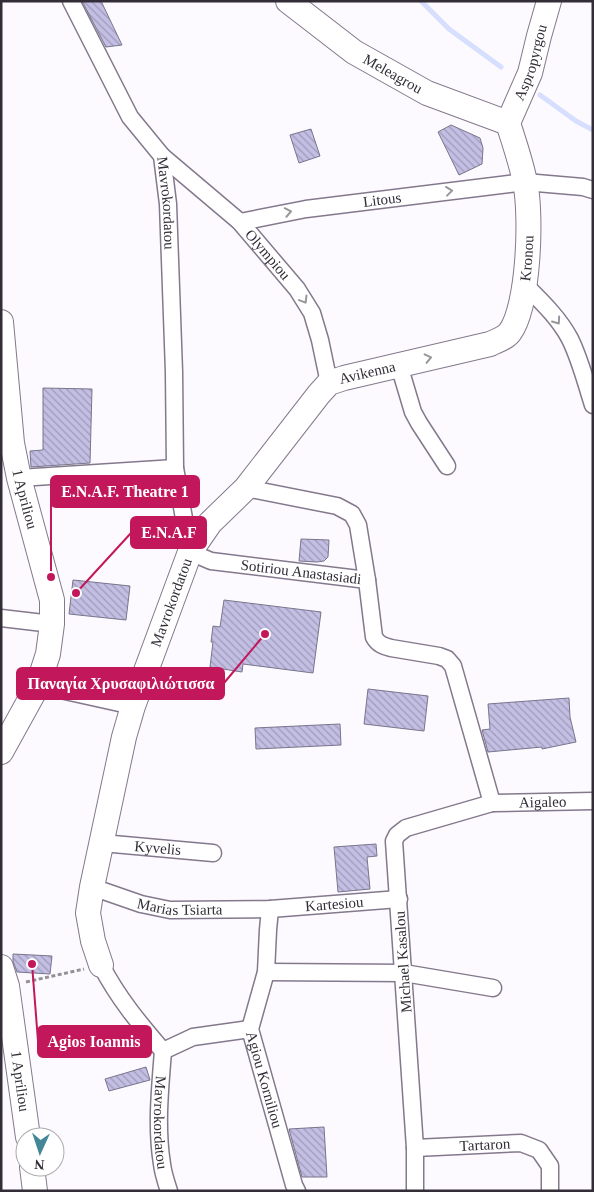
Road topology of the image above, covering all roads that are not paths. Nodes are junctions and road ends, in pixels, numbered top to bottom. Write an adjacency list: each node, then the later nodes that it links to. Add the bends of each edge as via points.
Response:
1 (71, 1): 5 (street, Mavrokordatou, via 130,117)
2 (288, 1): 4 (street, Meleagrou, via 354,52 427,93)
3 (549, 1): 4 (street, Aspropyrgou, via 530,73)
4 (508, 123): 6 (street, Kronou)
5 (162, 156): 8 (street, Olympiou); 16 (street, Mavrokordatou, via 168,204)
6 (525, 182): 7 (street, Litous); 8 (street, Litous, one-way to 6, via 306,209); 9 (street, Kronou, via 528,206)
7 (593, 190)
8 (240, 222): 12 (street, Olympiou, one-way to 12, via 297,289 312,313)
9 (525, 285): 11 (street, Avikenna, one-way to 9, via 490,344 509,334 517,319); 13 (street, Kronou, one-way to 13, via 570,338)
10 (2, 331): 14 (street, 1 Apriliou)
11 (398, 365): 12 (street, Avikenna); 15 (street, via 413,412)
12 (330, 383): 18 (street, Avikenna)
13 (593, 405)
14 (7, 444): 17 (street, 1 Apriliou)
15 (447, 466)
16 (175, 468): 17 (street); 19 (street, Mavrokordatou)
17 (19, 478): 22 (street, 1 Apriliou, via 52,600)
18 (246, 488): 19 (street, Avikenna, via 210,523); 20 (street, via 337,506 352,514 358,525)
19 (190, 552): 20 (street, Sotiriou Anastasiadi, via 225,564); 24 (street, Mavrokordatou)
20 (367, 580): 27 (street, Sotiriou Anastasiadi, via 374,637 378,643 439,656 453,666)
21 (1, 618): 22 (street)
22 (52, 624): 23 (street, 1 Apriliou, via 48,654)
23 (38, 685): 24 (street); 25 (street, 1 Apriliou)
24 (133, 706): 28 (street, Mavrokordatou)
25 (1, 752)
26 (593, 801): 27 (street, Aigaleo)
27 (492, 802): 31 (street, Michael Kasalou, via 406,828 397,834 394,841)
28 (102, 843): 29 (street, Kyvelis); 30 (street, Mavrokordatou)
29 (213, 853)
30 (92, 887): 32 (street, Marias Tsiarta, via 170,910); 33 (street, Mavrokordatou, via 88,913)
31 (399, 899): 32 (street, Kartesiou); 35 (street, Michael Kasalou)
32 (270, 909): 34 (street, Agiou Korniliou)
33 (101, 965): 39 (street, Mavrokordatou, via 132,1015)
34 (266, 972): 35 (street); 38 (street, Agiou Korniliou)
35 (404, 973): 37 (street); 41 (street, Michael Kasalou)
36 (4, 977): 40 (street, 1 Apriliou)
37 (493, 988)
38 (250, 1029): 39 (street, via 193,1038); 45 (street, Agiou Korniliou)
39 (163, 1051): 44 (street, Mavrokordatou, via 158,1136)
40 (26, 1127)
41 (415, 1148): 46 (street, Michael Kasalou); 47 (street, Tartaron, via 521,1144 539,1150 550,1166)
42 (33, 1177): 43 (street)
43 (35, 1191)
44 (169, 1191)
45 (297, 1191)
46 (414, 1191)
47 (550, 1191)

